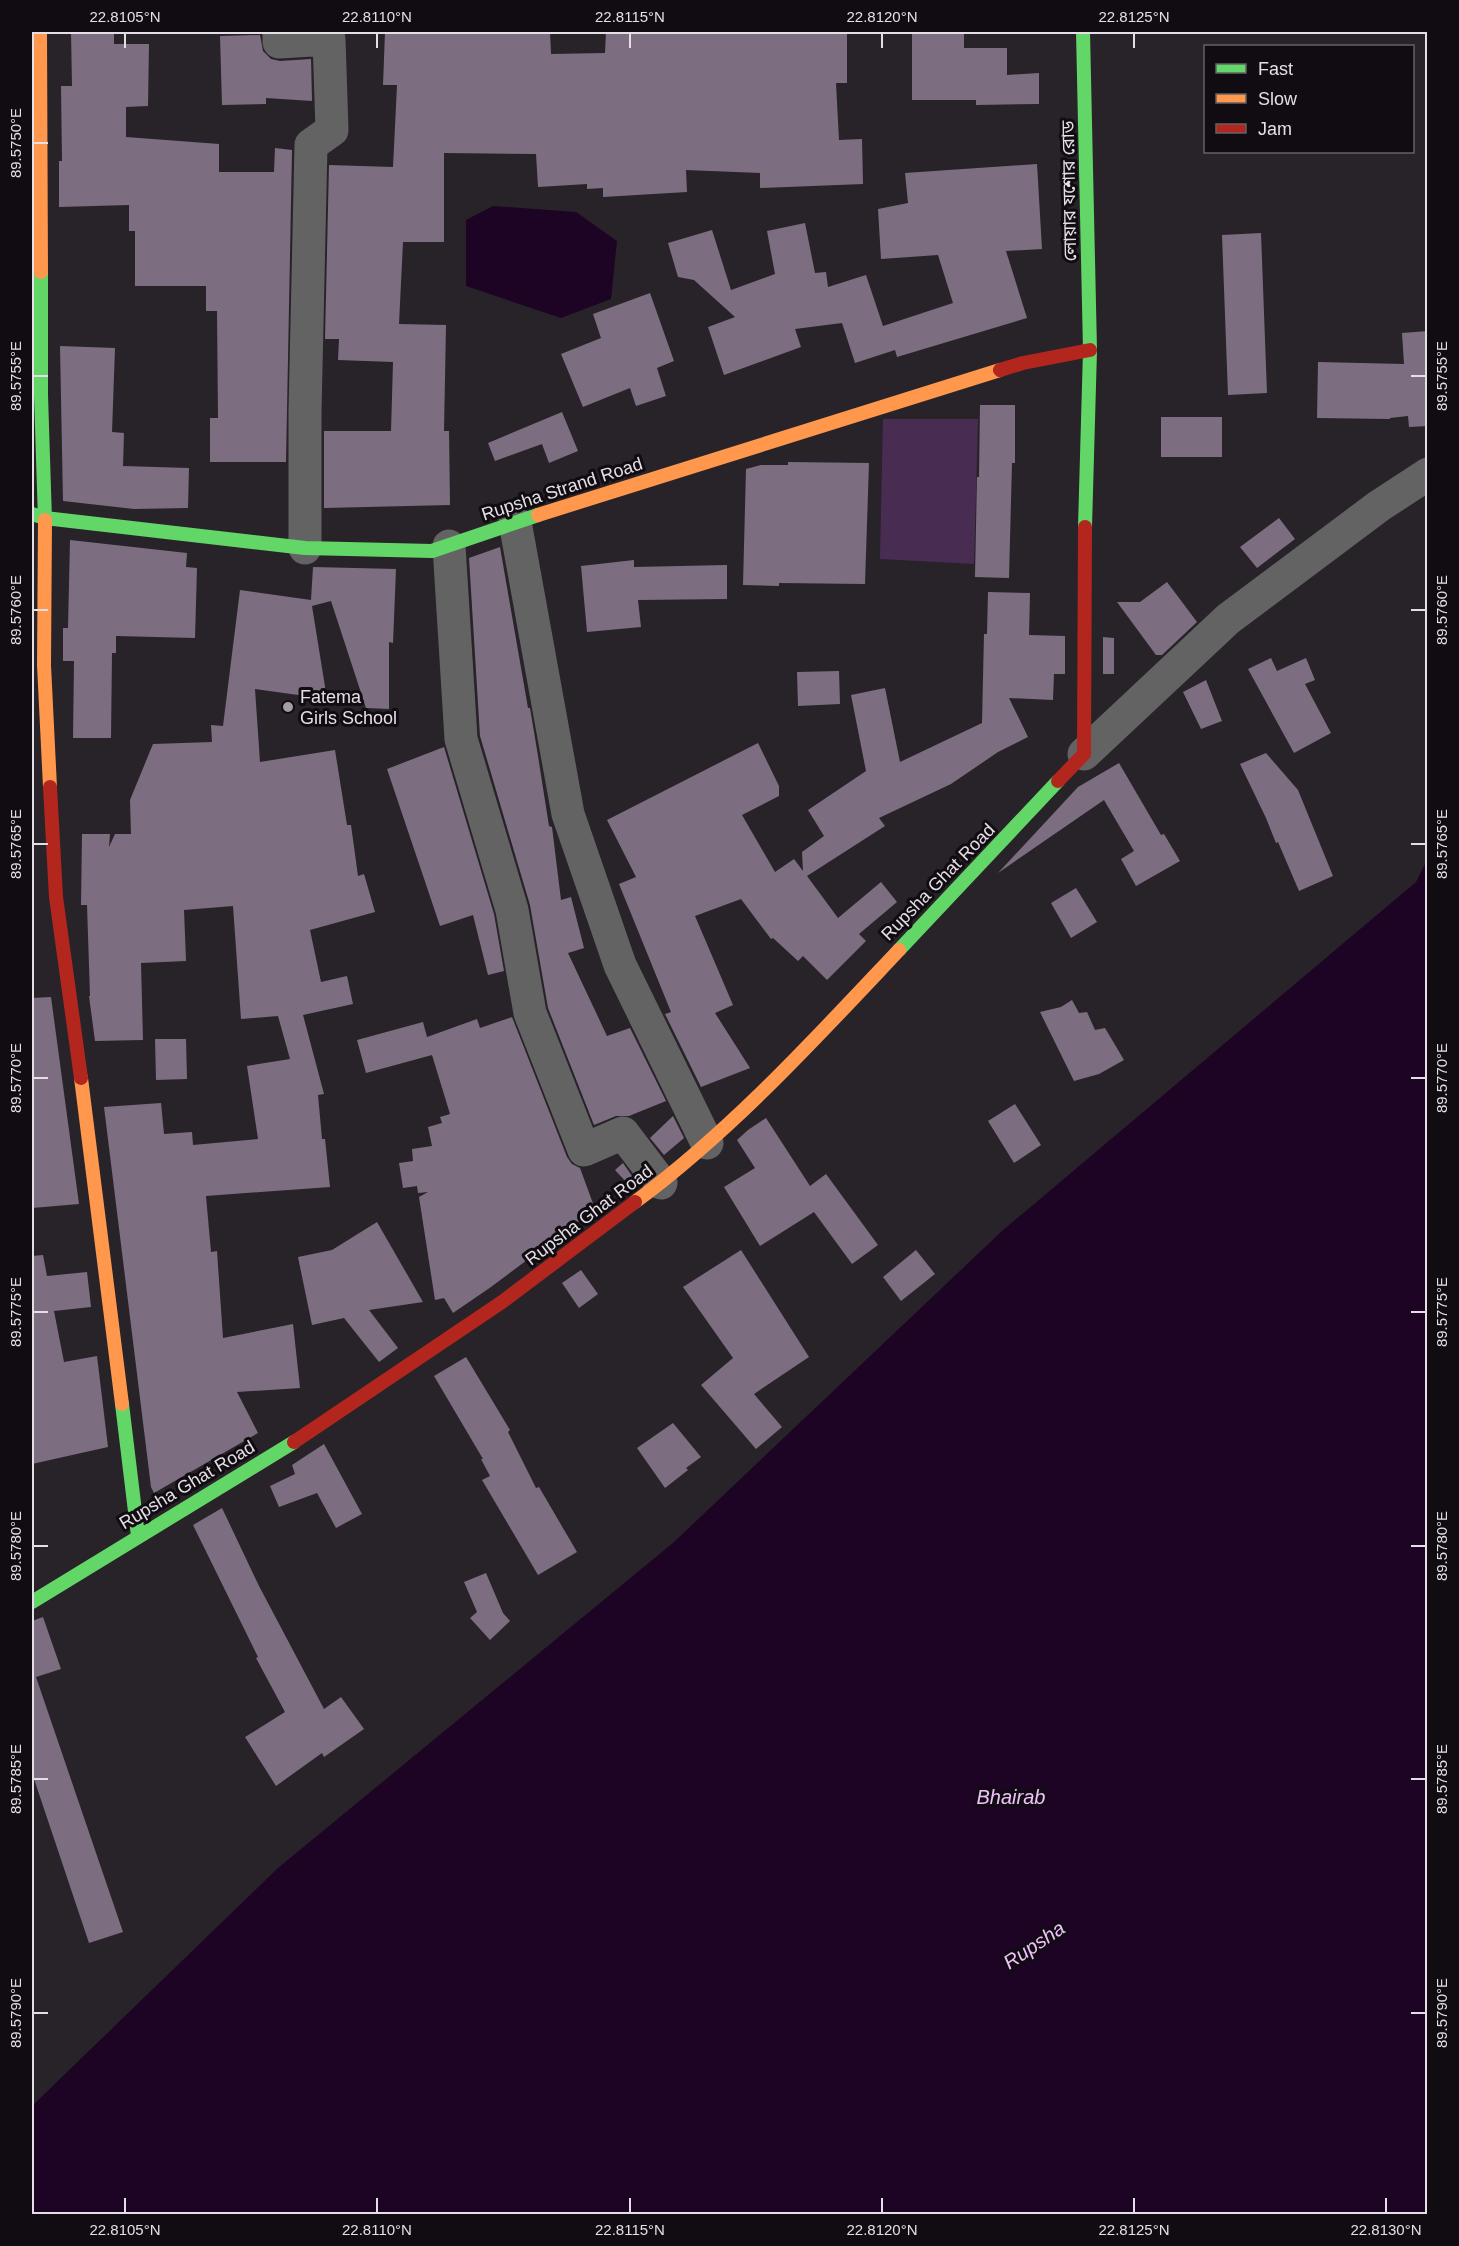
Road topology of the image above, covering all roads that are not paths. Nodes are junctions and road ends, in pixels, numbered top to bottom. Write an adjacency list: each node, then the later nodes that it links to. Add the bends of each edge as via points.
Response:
1 (40, 32): 7 (street)
2 (279, 32): 10 (street, via 279,42 329,39 332,130 311,145)
3 (1083, 32): 4 (street, লোয়ার যশোর রোড)
4 (1090, 350): 8 (street, Rupsha Strand Road, via 1023,363); 11 (street, লোয়ার যশোর রোড, via 1083,561)
5 (1428, 474): 11 (street, via 1228,619)
6 (32, 514): 7 (street, Rupsha Strand Road)
7 (45, 518): 10 (street, Rupsha Strand Road); 14 (street, via 44,665 56,897)
8 (515, 522): 9 (street, Rupsha Strand Road); 12 (street, via 568,814 620,965)
9 (449, 546): 10 (street, Rupsha Strand Road, via 432,551); 13 (street, via 460,739 512,910 530,1013 584,1150 624,1133)
10 (305, 548)
11 (1083, 754): 12 (street, Rupsha Ghat Road, via 815,1039)
12 (707, 1143): 13 (street, Rupsha Ghat Road)
13 (661, 1183): 14 (street, Rupsha Ghat Road, via 493,1309 292,1443)
14 (138, 1536): 15 (street, Rupsha Ghat Road)
15 (32, 1602)

